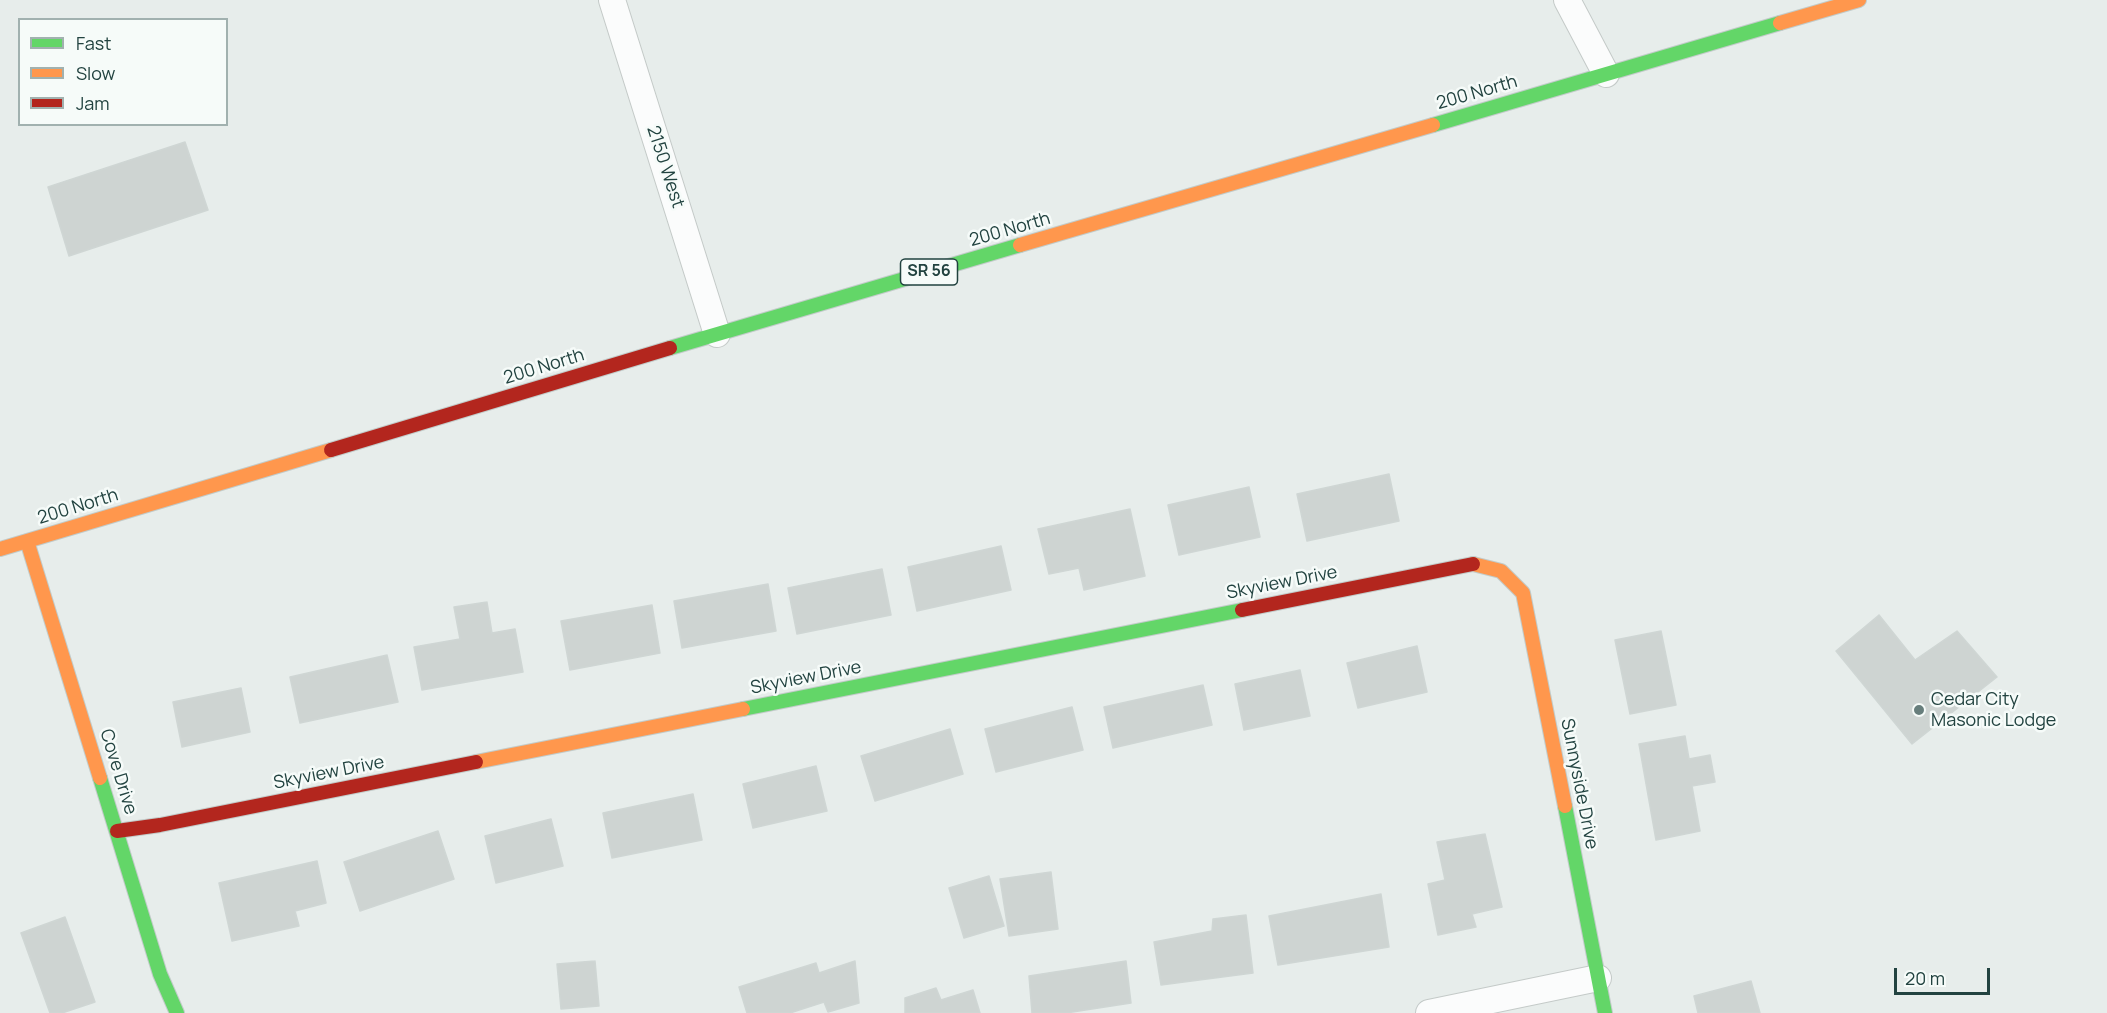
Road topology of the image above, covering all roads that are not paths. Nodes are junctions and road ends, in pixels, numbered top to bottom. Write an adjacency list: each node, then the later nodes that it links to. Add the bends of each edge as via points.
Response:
1 (612, 0): 5 (street, 2150 West)
2 (1567, 0): 4 (street)
3 (1859, 0): 4 (main road, 200 North / SR 56)
4 (1606, 74): 5 (main road, 200 North / SR 56)
5 (717, 334): 6 (main road, 200 North / SR 56)
6 (27, 541): 7 (main road, 200 North / SR 56); 9 (main road, Cove Drive)
7 (0, 549)
8 (1501, 571): 9 (main road, Skyview Drive, via 1471,564); 10 (main road, Sunnyside Drive, via 1523,593)
9 (117, 831): 11 (main road, Cove Drive, via 160,974)
10 (1598, 978): 12 (street); 13 (main road, Sunnyside Drive)
11 (177, 1013)
12 (1428, 1013)
13 (1605, 1013)

